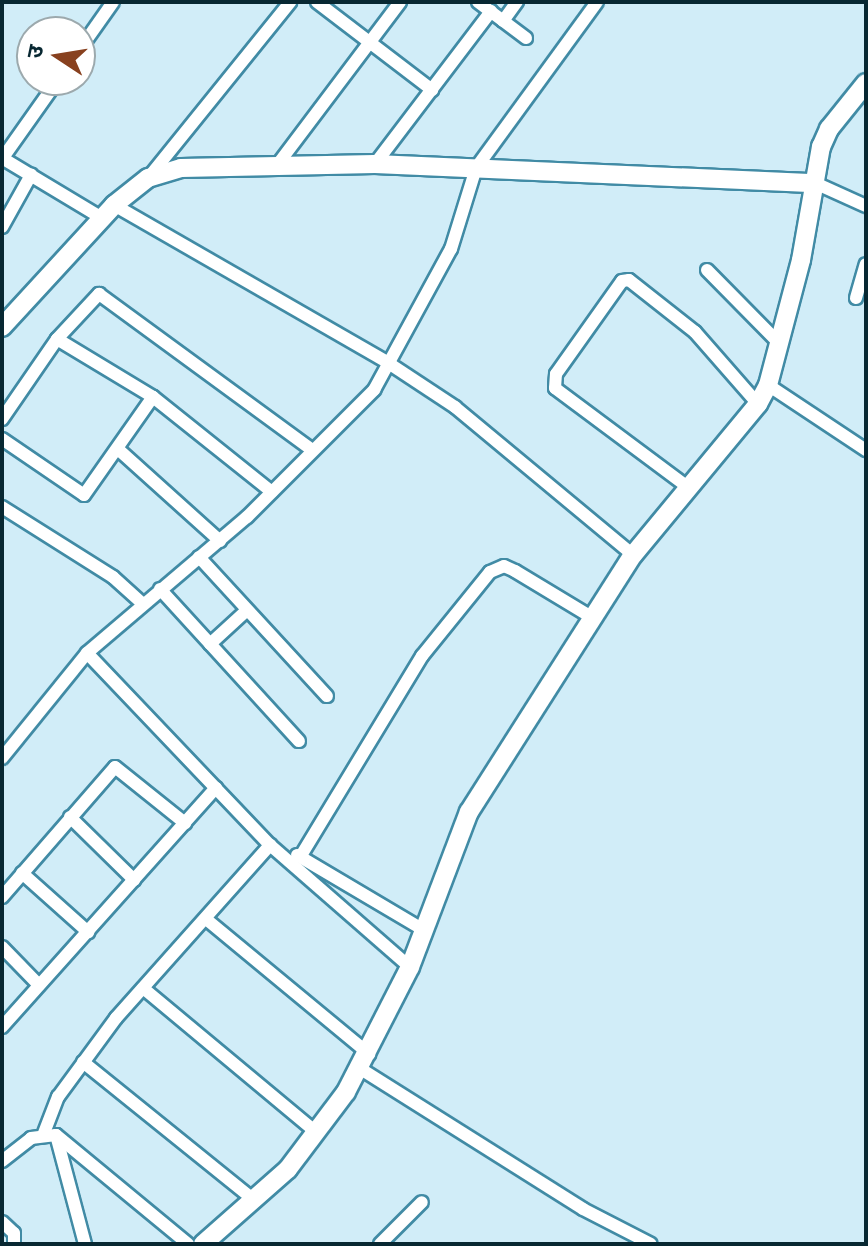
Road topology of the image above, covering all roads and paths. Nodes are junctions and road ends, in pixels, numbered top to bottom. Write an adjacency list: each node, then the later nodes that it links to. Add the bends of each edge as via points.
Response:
1 (113, 2): 10 (street)
2 (290, 2): 21 (street)
3 (317, 2): 12 (street)
4 (400, 2): 12 (street)
5 (478, 2): 8 (street)
6 (517, 2): 9 (street)
7 (597, 2): 19 (street)
8 (491, 11): 9 (street); 14 (street)
9 (503, 21): 11 (street)
10 (96, 26)
11 (526, 38)
12 (369, 42): 14 (street); 17 (street)
13 (866, 83): 22 (street, via 829,129)
14 (432, 90): 18 (street)
15 (47, 96): 16 (street)
16 (2, 158): 20 (street)
17 (278, 164): 18 (street); 21 (street, via 181,168)
18 (375, 164): 19 (street)
19 (476, 168): 22 (street); 32 (street, via 460,230)
20 (31, 175): 24 (street); 25 (street)
21 (148, 178): 24 (street)
22 (815, 183): 23 (street); 31 (street, via 801,260)
23 (866, 206)
24 (108, 211): 29 (street); 32 (street)
25 (2, 227)
26 (866, 264): 28 (street)
27 (707, 270): 31 (street)
28 (856, 298)
29 (2, 327)
30 (57, 339): 34 (street); 36 (street); 39 (street, via 96,296 104,295)
31 (777, 341): 33 (street)
32 (390, 364): 39 (street, via 374,390); 45 (street, via 455,407)
33 (768, 385): 35 (street); 40 (street)
34 (153, 397): 38 (street); 42 (street)
35 (758, 404): 41 (street); 41 (street, via 695,332 629,280 622,281 556,374 555,388)
36 (2, 419)
37 (2, 439): 38 (street, via 84,495)
38 (119, 450): 44 (street)
39 (312, 450): 42 (street)
40 (866, 450)
41 (689, 488): 45 (street)
42 (272, 492): 44 (street)
43 (2, 507): 48 (street, via 113,577)
44 (220, 541): 46 (street)
45 (633, 555): 50 (street)
46 (199, 557): 47 (street); 49 (street)
47 (160, 589): 48 (street); 51 (street)
48 (142, 603): 52 (street)
49 (246, 611): 51 (street); 53 (street)
50 (593, 618): 60 (street, via 504,566 490,572 422,656); 66 (street, via 469,812)
51 (210, 644): 54 (street)
52 (87, 653): 55 (street); 56 (street)
53 (327, 696)
54 (299, 741)
55 (2, 758)
56 (216, 788): 58 (street); 59 (street)
57 (70, 817): 58 (street, via 118,767); 62 (street); 63 (street)
58 (185, 823): 63 (street)
59 (270, 845): 61 (street); 65 (street)
60 (302, 854): 61 (street); 66 (street)
61 (288, 861): 69 (street)
62 (22, 873): 64 (street); 67 (street)
63 (134, 880): 67 (street)
64 (2, 897)
65 (206, 919): 71 (street); 73 (street)
66 (424, 930): 69 (street)
67 (88, 932): 70 (street)
68 (2, 947): 70 (street)
69 (410, 967): 73 (street)
70 (39, 985): 72 (street)
71 (143, 988): 74 (street); 75 (street)
72 (2, 1027)
73 (365, 1061): 75 (street); 81 (street, via 487,1150)
74 (83, 1062): 76 (street, via 58,1097); 78 (street)
75 (317, 1133): 78 (street)
76 (50, 1134): 77 (street); 83 (street); 84 (street)
77 (2, 1161)
78 (254, 1200): 85 (street)
79 (422, 1202): 86 (street)
80 (2, 1222): 82 (street, via 14,1233)
81 (635, 1240): 87 (street)
82 (14, 1244)
83 (85, 1244)
84 (188, 1244)
85 (203, 1244)
86 (380, 1244)
87 (651, 1244)

